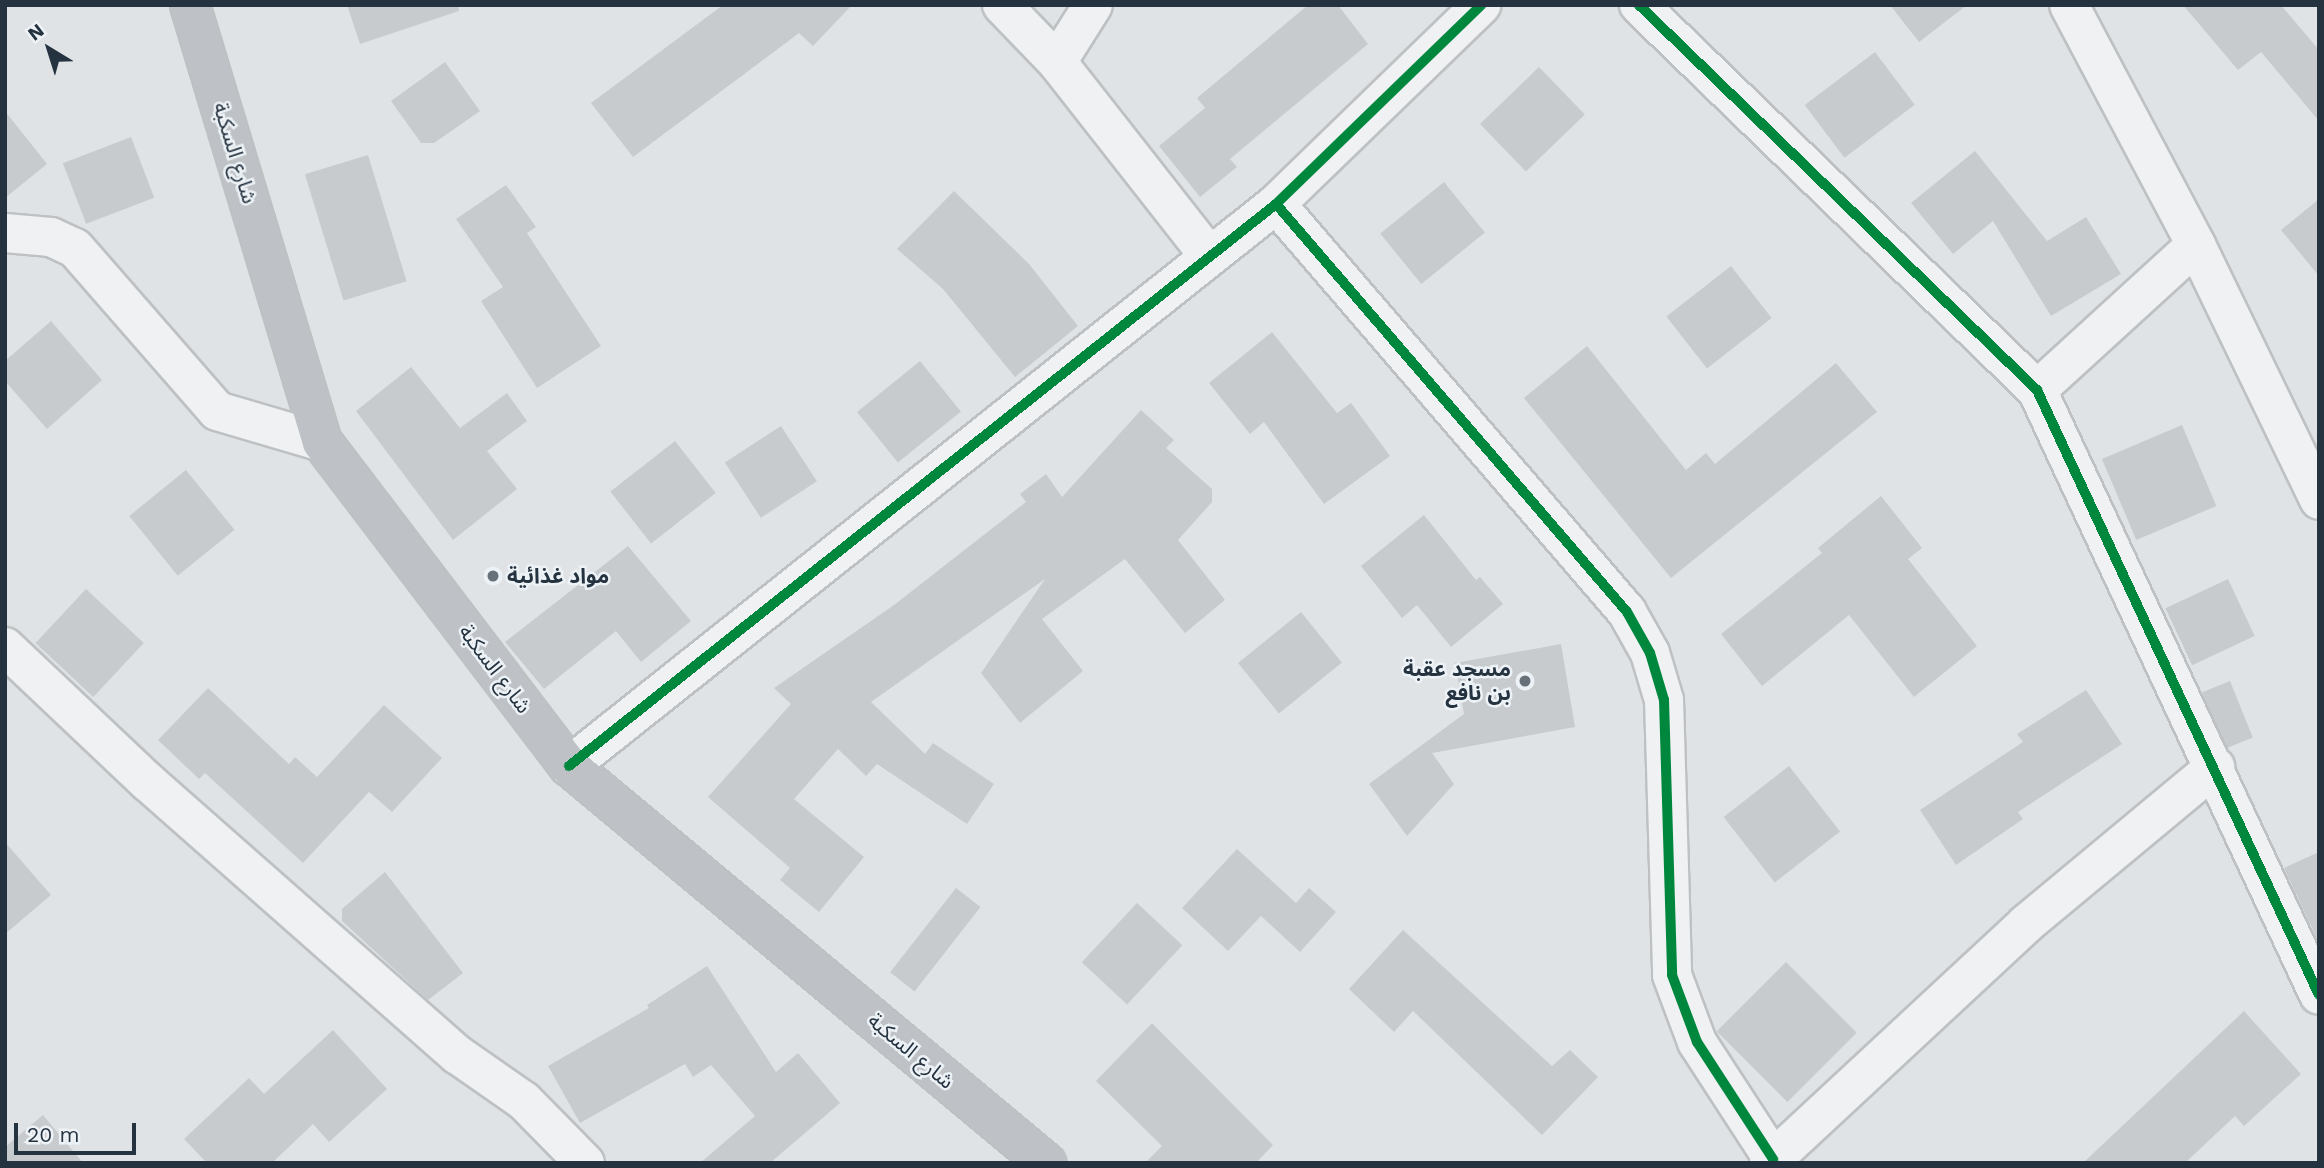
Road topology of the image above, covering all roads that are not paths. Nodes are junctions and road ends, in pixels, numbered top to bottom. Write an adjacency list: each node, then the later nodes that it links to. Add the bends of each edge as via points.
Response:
1 (190, 5): 13 (main road, شارع السكبة)
2 (1002, 5): 7 (street)
3 (1093, 5): 7 (street)
4 (1481, 5): 8 (street)
5 (1639, 5): 12 (street)
6 (2069, 5): 10 (street)
7 (1057, 62): 11 (street)
8 (1276, 204): 11 (street); 19 (street, via 1627,612 1650,653 1664,700 1672,975 1696,1042)
9 (5, 233): 13 (street, via 51,237 75,248 217,411)
10 (2196, 246): 12 (street); 14 (street)
11 (1209, 256): 16 (street)
12 (2037, 390): 17 (street)
13 (322, 442): 16 (main road, شارع السكبة)
14 (2319, 500)
15 (5, 647): 20 (street, via 148,782 458,1055 524,1101)
16 (569, 766): 21 (main road, شارع السكبة)
17 (2215, 767): 18 (street); 19 (street, via 2026,923)
18 (2319, 995)
19 (1771, 1161)
20 (585, 1163)
21 (1046, 1163)

